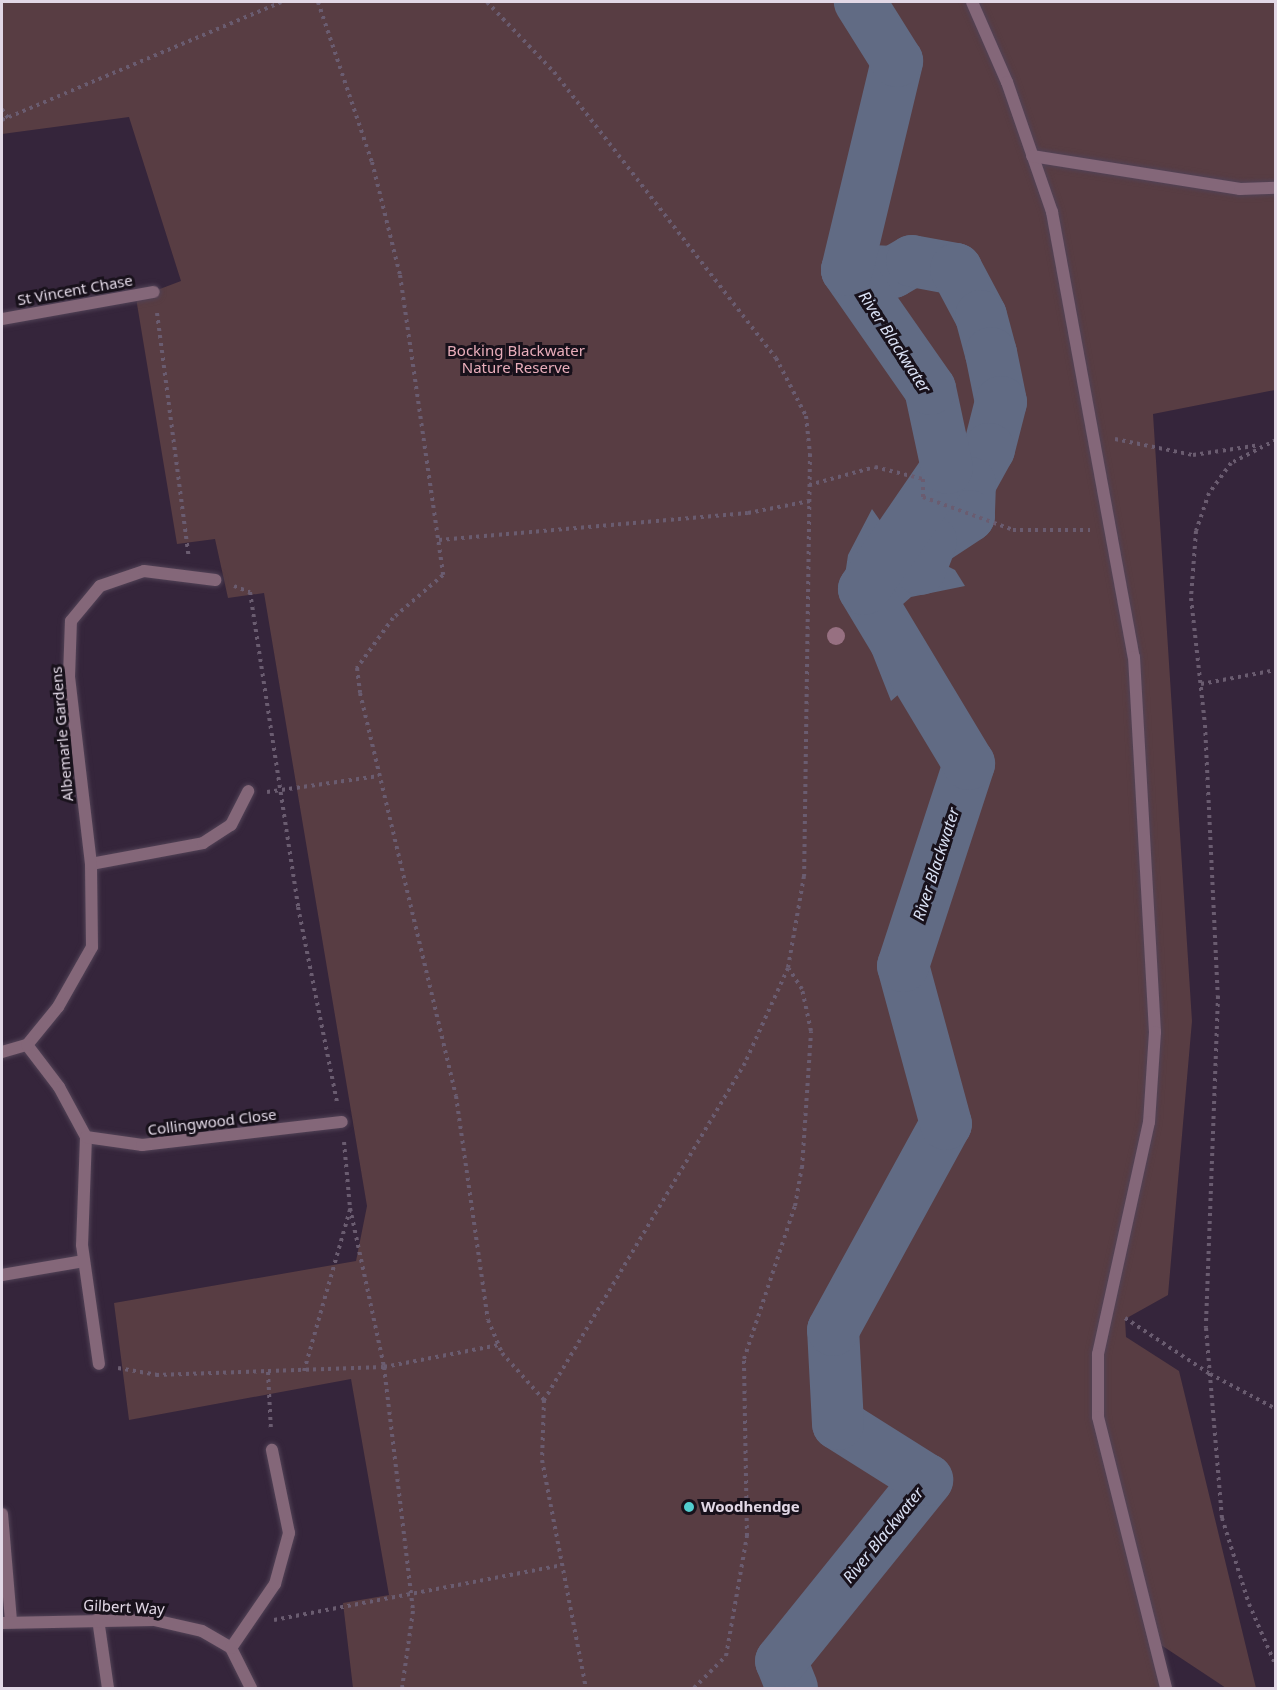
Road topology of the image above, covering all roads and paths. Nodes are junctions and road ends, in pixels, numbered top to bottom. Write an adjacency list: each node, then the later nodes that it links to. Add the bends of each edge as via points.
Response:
1 (280, 2): 6 (path)
2 (318, 2): 18 (path, via 372,162 400,275)
3 (487, 2): 15 (path, via 554,72 776,358 806,416)
4 (972, 2): 8 (street)
5 (2, 110): 6 (path)
6 (8, 118): 7 (path)
7 (2, 120)
8 (1032, 156): 9 (street, via 1240,189); 12 (street, via 1052,212)
9 (1275, 188)
10 (154, 291): 11 (street, St Vincent Chase); 19 (path)
11 (2, 320)
12 (1092, 435): 14 (path, via 1193,455); 17 (street)
13 (1275, 440): 14 (path)
14 (1267, 444): 22 (path, via 1231,463 1209,493 1196,531 1191,598)
15 (809, 485): 16 (path); 17 (path, via 875,467 923,479 923,497 1013,530)
16 (810, 501): 18 (path, via 748,513); 27 (path, via 804,876)
17 (1111, 531): 35 (street, via 1134,657 1155,1032 1149,1122)
18 (439, 540): 23 (path, via 442,575 393,618 357,668)
19 (191, 574): 20 (street, Albemarle Gardens); 26 (street, Albemarle Gardens, via 144,571 100,586 71,621 69,677)
20 (215, 580): 25 (path, via 250,591)
21 (1275, 670): 22 (path)
22 (1201, 684): 41 (path, via 1218,996 1206,1328)
23 (379, 776): 25 (path); 36 (path, via 456,1096 488,1320)
24 (248, 791): 25 (path); 26 (street, via 231,825 203,843)
25 (283, 792): 30 (path, via 298,907 328,1071)
26 (90, 864): 28 (street, Albemarle Gardens, via 92,947 58,1006)
27 (788, 968): 42 (path, via 745,1063); 57 (path, via 802,989 811,1031 802,1168 795,1206 744,1359 747,1536 726,1656)
28 (27, 1045): 29 (street); 31 (street, via 59,1087)
29 (2, 1052)
30 (342, 1122): 31 (street, Collingwood Close, via 141,1145); 32 (path)
31 (86, 1137): 33 (street)
32 (350, 1208): 38 (path); 39 (path)
33 (84, 1261): 34 (street); 37 (street)
34 (2, 1275)
35 (1110, 1308): 41 (path); 58 (street, via 1098,1354 1098,1417)
36 (499, 1345): 38 (path); 42 (path)
37 (99, 1364): 40 (path, via 156,1375)
38 (384, 1367): 39 (path); 47 (path)
39 (304, 1371): 40 (path)
40 (268, 1372): 44 (path)
41 (1210, 1374): 43 (path); 52 (path, via 1222,1518 1249,1604)
42 (544, 1400): 46 (path, via 542,1460)
43 (1275, 1409)
44 (272, 1450): 50 (street, via 289,1533 275,1584)
45 (2, 1514): 49 (street, Gilbert Way)
46 (562, 1565): 47 (path); 56 (path)
47 (411, 1597): 50 (path); 55 (path)
48 (98, 1619): 49 (street, Gilbert Way); 51 (street, Gilbert Way, via 154,1620 202,1631); 53 (street)
49 (6, 1622)
50 (249, 1625): 51 (street)
51 (231, 1647): 54 (street)
52 (1275, 1666)
53 (108, 1689)
54 (251, 1689)
55 (402, 1689)
56 (586, 1689)
57 (694, 1689)
58 (1166, 1689)

